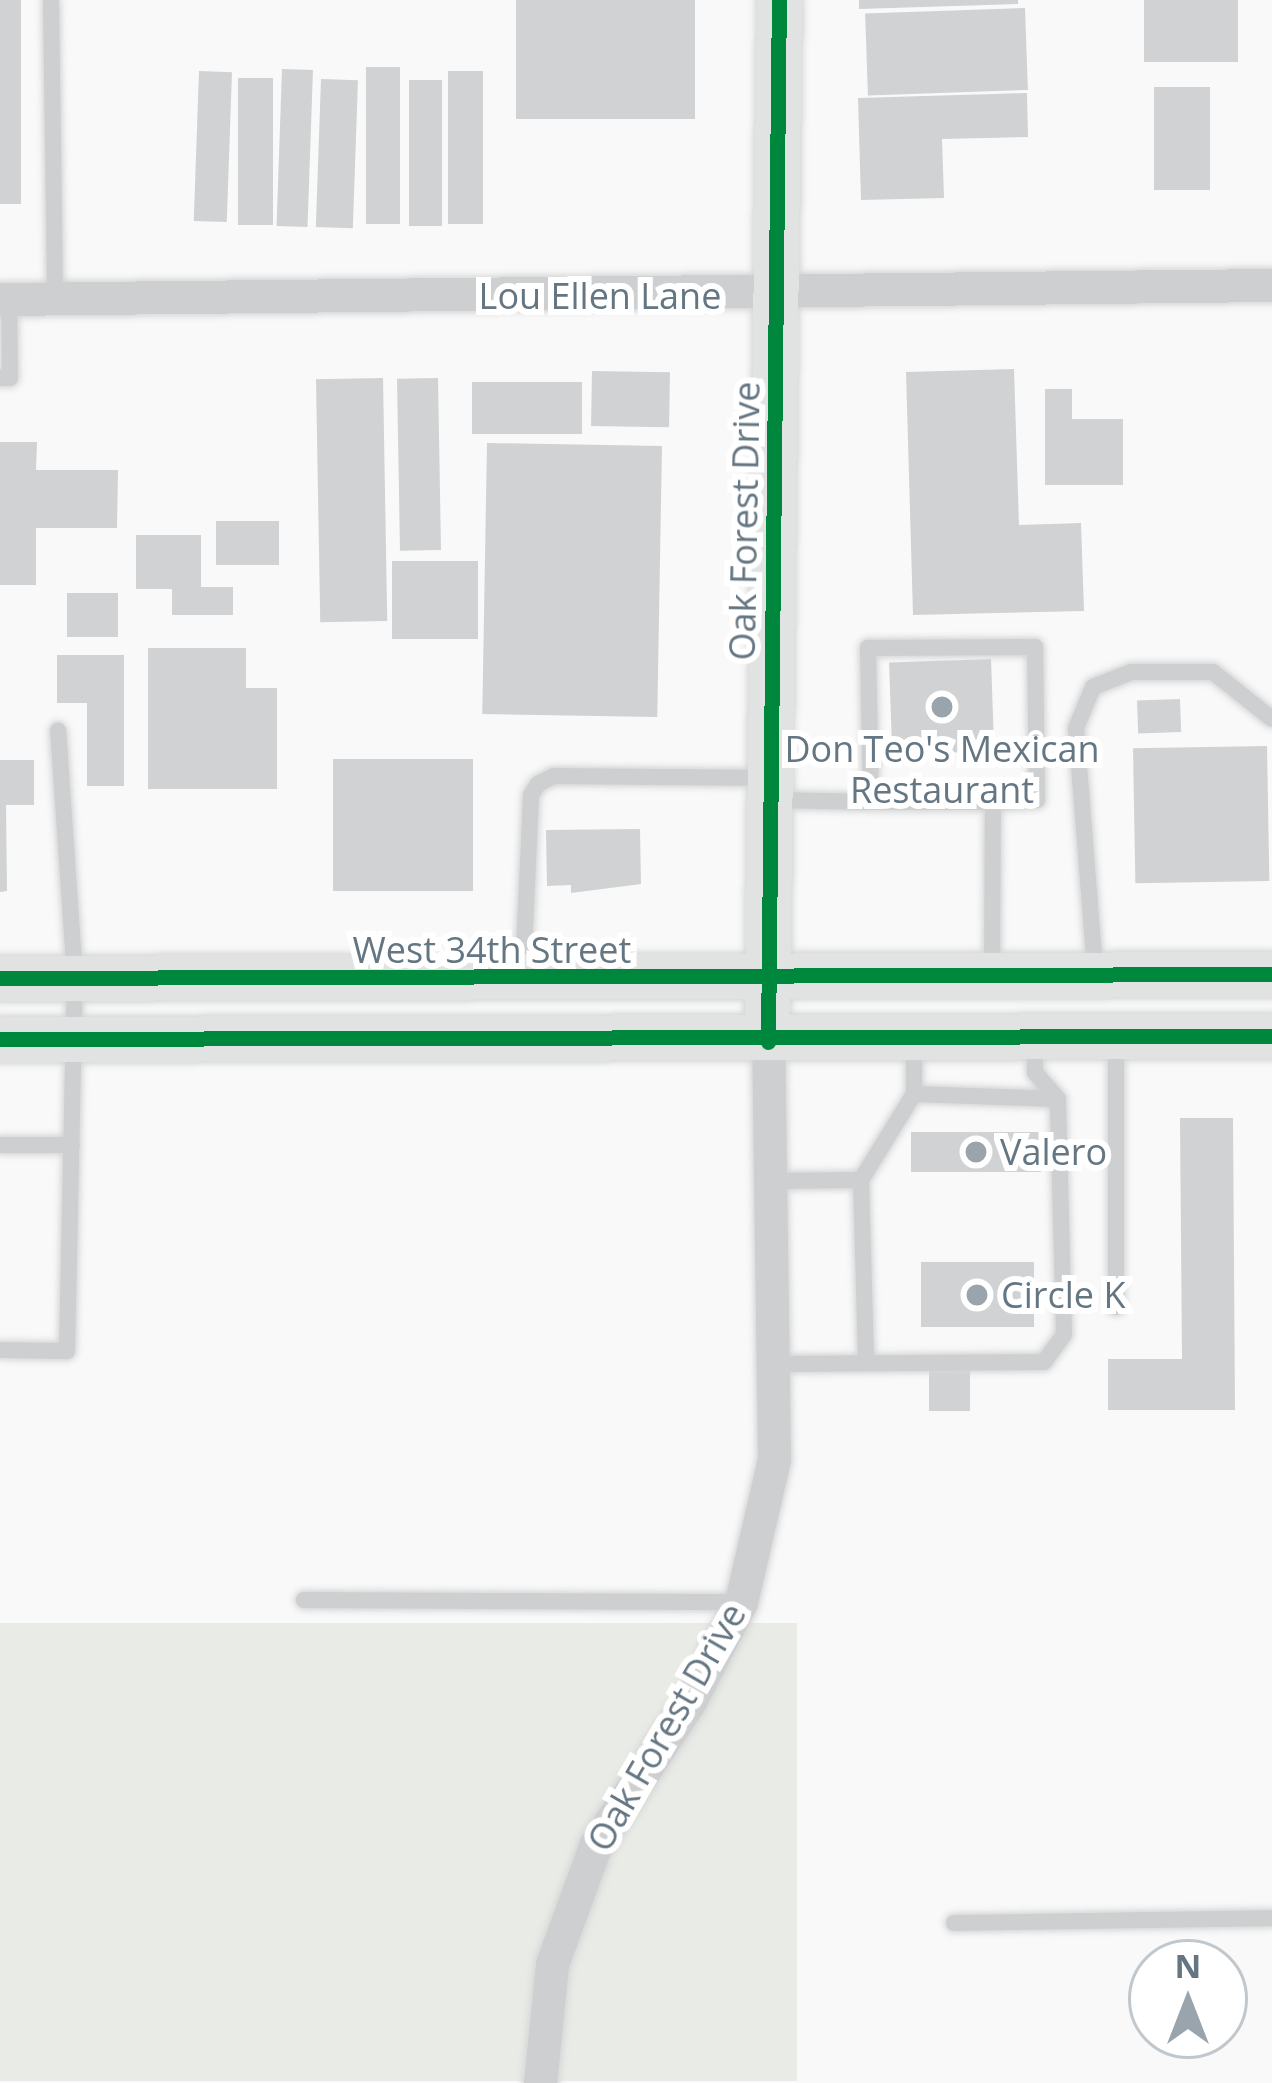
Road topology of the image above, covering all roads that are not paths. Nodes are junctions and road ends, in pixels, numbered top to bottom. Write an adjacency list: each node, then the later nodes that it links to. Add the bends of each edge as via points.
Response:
1 (779, 0): 4 (main road, Oak Forest Drive)
2 (50, 2): 6 (lane)
3 (1272, 285): 4 (street, Lou Ellen Lane)
4 (778, 296): 6 (street, Lou Ellen Lane); 10 (main road, Oak Forest Drive)
5 (4, 299): 6 (street, Lou Ellen Lane); 7 (lane, via 10,378)
6 (55, 299)
7 (0, 378)
8 (1272, 719): 14 (lane, via 1213,672 1131,672 1093,687 1076,728)
9 (58, 731): 17 (lane)
10 (768, 789): 11 (lane); 18 (lane, via 554,776 538,784 531,795); 19 (main road, Oak Forest Drive)
11 (871, 802): 12 (lane); 12 (lane, via 868,648 1035,647 1037,800)
12 (993, 802): 15 (lane)
13 (1272, 974): 14 (main road, West 34th Street)
14 (1095, 976): 15 (main road, West 34th Street)
15 (992, 977): 19 (main road, West 34th Street)
16 (0, 978): 17 (main road, West 34th Street)
17 (75, 978): 18 (main road, West 34th Street); 22 (lane)
18 (522, 980): 19 (main road, West 34th Street)
19 (767, 981): 26 (main road, Oak Forest Drive)
20 (1272, 1036): 23 (main road)
21 (0, 1039): 22 (main road)
22 (74, 1039): 26 (main road); 30 (lane)
23 (1116, 1039): 24 (main road); 33 (lane)
24 (1035, 1040): 25 (main road); 28 (lane, via 1035,1073)
25 (914, 1041): 26 (main road); 27 (lane)
26 (768, 1042): 32 (street, Oak Forest Drive)
27 (914, 1094): 28 (lane); 31 (lane)
28 (1058, 1099): 35 (lane, via 1064,1334 1044,1362)
29 (0, 1145): 30 (lane)
30 (72, 1145): 34 (lane, via 67,1351)
31 (861, 1180): 32 (lane); 35 (lane)
32 (770, 1181): 36 (street, Oak Forest Drive)
33 (1117, 1307)
34 (0, 1350)
35 (866, 1361): 36 (lane)
36 (772, 1364): 38 (street, Oak Forest Drive, via 774,1459)
37 (304, 1600): 38 (lane)
38 (741, 1602): 41 (street, Oak Forest Drive, via 690,1701 596,1844 552,1964)
39 (1272, 1918): 40 (lane)
40 (954, 1923)
41 (540, 2083)

